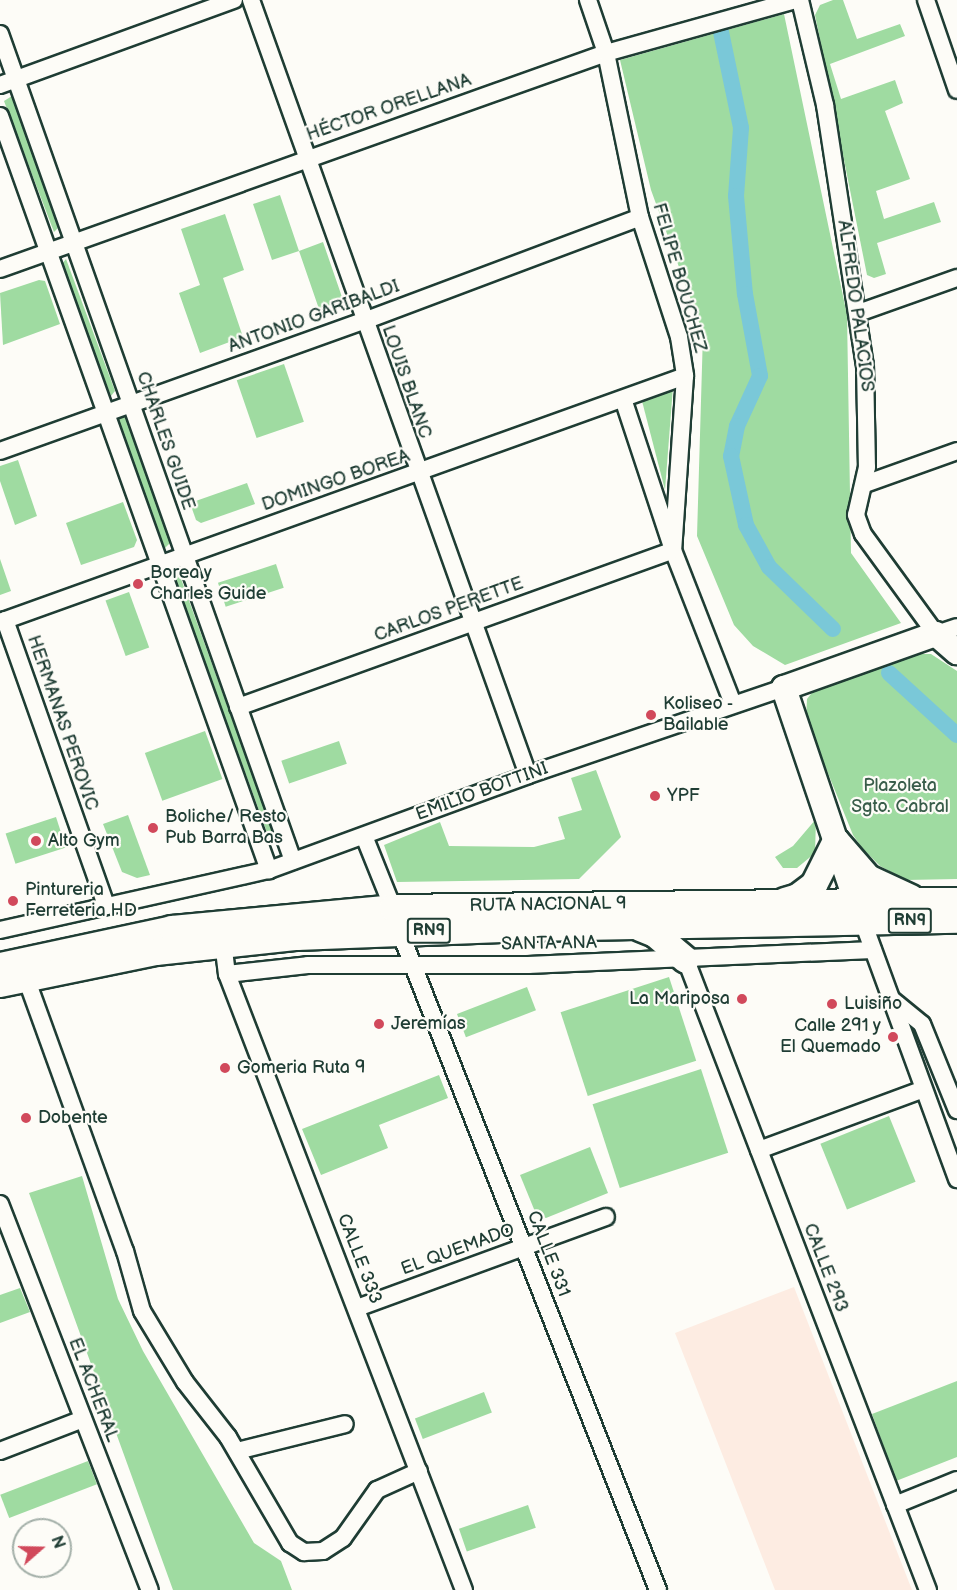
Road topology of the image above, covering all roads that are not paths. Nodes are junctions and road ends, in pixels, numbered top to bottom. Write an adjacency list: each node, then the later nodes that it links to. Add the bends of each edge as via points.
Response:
1 (234, 0): 9 (street)
2 (251, 0): 12 (street, LOUIS BLANC)
3 (588, 0): 8 (street, FELIPE BOUCHEZ)
4 (796, 0): 8 (street, HÉCTOR ORELLANA)
5 (800, 0): 18 (street, ALFREDO PALACIOS, via 825,105)
6 (926, 0): 10 (street)
7 (0, 34): 9 (street, CHARLES GUIDE)
8 (606, 53): 12 (street, HÉCTOR ORELLANA); 13 (street, FELIPE BOUCHEZ)
9 (8, 82): 14 (street, CHARLES GUIDE)
10 (957, 90)
11 (0, 116): 15 (street)
12 (306, 158): 14 (street, HÉCTOR ORELLANA); 19 (street, LOUIS BLANC)
13 (640, 217): 19 (street, ANTONIO GARIBALDI); 20 (street, FELIPE BOUCHEZ, via 679,338)
14 (75, 242): 15 (street, HÉCTOR ORELLANA); 22 (street, CHARLES GUIDE)
15 (49, 252): 16 (street, HÉCTOR ORELLANA); 23 (street)
16 (0, 269)
17 (957, 278): 18 (street)
18 (858, 314): 27 (street, ALFREDO PALACIOS, via 867,396)
19 (364, 321): 22 (street, ANTONIO GARIBALDI); 26 (street, LOUIS BLANC)
20 (685, 376): 21 (street, DOMINGO BOREA); 28 (street, FELIPE BOUCHEZ)
21 (623, 399): 26 (street, DOMINGO BOREA); 28 (street)
22 (131, 403): 23 (street, ANTONIO GARIBALDI); 29 (street, CHARLES GUIDE)
23 (104, 413): 24 (street, ANTONIO GARIBALDI); 30 (street)
24 (0, 451)
25 (957, 451): 27 (street)
26 (417, 473): 29 (street, DOMINGO BOREA); 32 (street, LOUIS BLANC)
27 (865, 484): 33 (street, ALFREDO PALACIOS, via 856,515 863,534)
28 (673, 550): 32 (street, CARLOS PERETTE); 36 (street, FELIPE BOUCHEZ)
29 (183, 555): 30 (street, DOMINGO BOREA); 37 (street, CHARLES GUIDE)
30 (159, 563): 31 (street, DOMINGO BOREA); 42 (street)
31 (2, 621): 46 (street, HERMANAS PEROVIC)
32 (471, 623): 37 (street, CARLOS PERETTE); 38 (street, LOUIS BLANC)
33 (946, 631): 34 (street, ALFREDO PALACIOS); 35 (street, EMILIO BOTTINI)
34 (957, 652)
35 (784, 688): 36 (street, EMILIO BOTTINI); 40 (street)
36 (733, 704): 38 (street, EMILIO BOTTINI)
37 (238, 707): 41 (street, CHARLES GUIDE)
38 (528, 775): 39 (street, EMILIO BOTTINI)
39 (364, 836): 41 (street, EMILIO BOTTINI); 48 (street, CALLE 331)
40 (836, 842): 44 (main road, via 814,885 798,897); 45 (main road, via 868,878); 47 (street)
41 (294, 861): 42 (street, EMILIO BOTTINI)
42 (269, 870): 46 (street, EMILIO BOTTINI)
43 (957, 901): 45 (main road, RUTA NACIONAL 9 / RN9)
44 (782, 902): 47 (main road, RUTA NACIONAL 9 / RN9); 48 (main road, RUTA NACIONAL 9 / RN9)
45 (923, 902): 47 (main road, RUTA NACIONAL 9 / RN9)
46 (106, 906): 51 (street, EMILIO BOTTINI)
47 (860, 913): 49 (main road, RUTA NACIONAL 9 / RN9); 50 (main road, RUTA NACIONAL 9 / RN9); 53 (street)
48 (397, 920): 50 (main road, RUTA NACIONAL 9 / RN9); 52 (main road, RUTA NACIONAL 9 / RN9); 55 (main road, RUTA NACIONAL 9 / RN9, via 172,929); 56 (street, CALLE 331)
49 (957, 920)
50 (637, 927): 54 (main road, via 655,934)
51 (0, 930)
52 (223, 942): 57 (street, CALLE 333); 58 (main road, RUTA NACIONAL 9 / RN9, via 122,957)
53 (873, 950): 54 (street, SANTA ANA); 60 (street)
54 (686, 960): 56 (street, SANTA ANA); 63 (street, CALLE 293)
55 (0, 966)
56 (414, 966): 57 (street, SANTA ANA, via 308,965); 67 (street, CALLE 331)
57 (227, 974): 68 (street, CALLE 333)
58 (26, 978): 59 (main road, RUTA NACIONAL 9 / RN9); 72 (street, via 125,1251 142,1311 179,1373)
59 (0, 984)
60 (889, 997): 61 (street); 62 (street, via 922,1024)
61 (921, 1090): 63 (street); 64 (street)
62 (957, 1110)
63 (759, 1150): 75 (street, CALLE 293)
64 (957, 1179)
65 (0, 1204): 69 (street, EL ACHERAL)
66 (606, 1217): 67 (street, EL QUEMADO)
67 (524, 1247): 68 (street, EL QUEMADO); 78 (street, CALLE 331)
68 (357, 1308): 73 (street, CALLE 333)
69 (83, 1419): 71 (street); 76 (street, EL ACHERAL)
70 (345, 1424): 72 (street)
71 (0, 1451)
72 (237, 1451): 73 (street, via 279,1527 290,1543 304,1552 324,1551 344,1538 377,1490)
73 (419, 1471): 77 (street, CALLE 333)
74 (957, 1480): 75 (street)
75 (895, 1505): 79 (street, CALLE 293)
76 (150, 1590)
77 (464, 1590)
78 (658, 1590)
79 (928, 1590)

